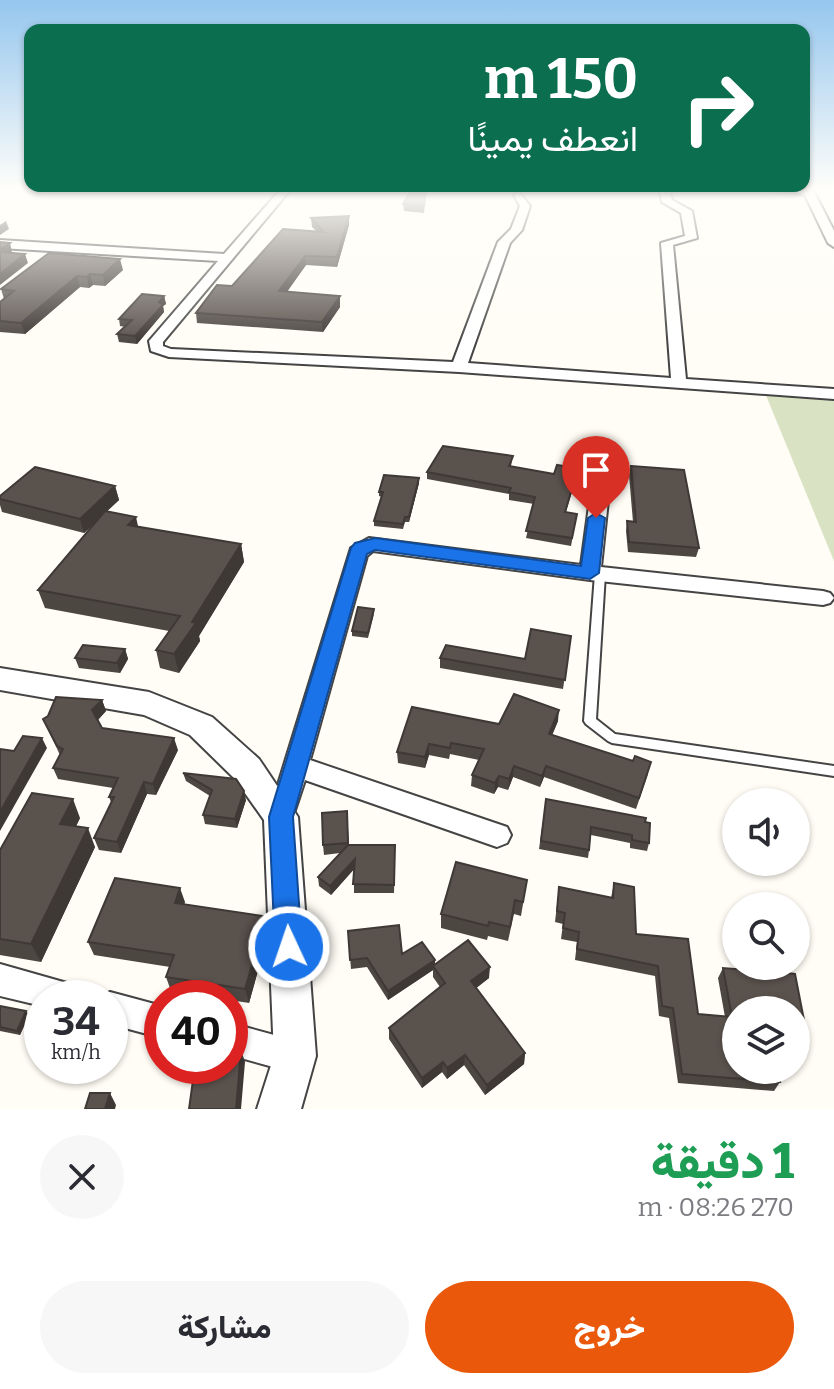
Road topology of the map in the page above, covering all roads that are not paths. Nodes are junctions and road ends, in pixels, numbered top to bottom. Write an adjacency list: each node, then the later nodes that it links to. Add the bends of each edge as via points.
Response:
1 (239, 241): 7 (street)
2 (505, 241): 8 (street)
3 (678, 241): 9 (street, via 667,243)
4 (0, 244): 5 (street)
5 (59, 248): 6 (street); 7 (street)
6 (47, 257)
7 (224, 258): 8 (street, via 156,341 156,348 169,353)
8 (459, 367): 9 (street)
9 (679, 382): 10 (street)
10 (834, 394)
11 (600, 491): 12 (street)
12 (595, 574): 13 (street); 15 (street, via 375,544 362,547); 16 (lane, via 590,721 612,738)
13 (823, 598)
14 (0, 679): 17 (street, via 149,704 201,726 247,769)
15 (296, 766): 17 (street); 18 (street)
16 (834, 771)
17 (281, 817): 22 (street)
18 (497, 835)
19 (0, 980): 20 (street)
20 (24, 986)
21 (248, 1044): 22 (street)
22 (295, 1056): 23 (street)
23 (279, 1109)

